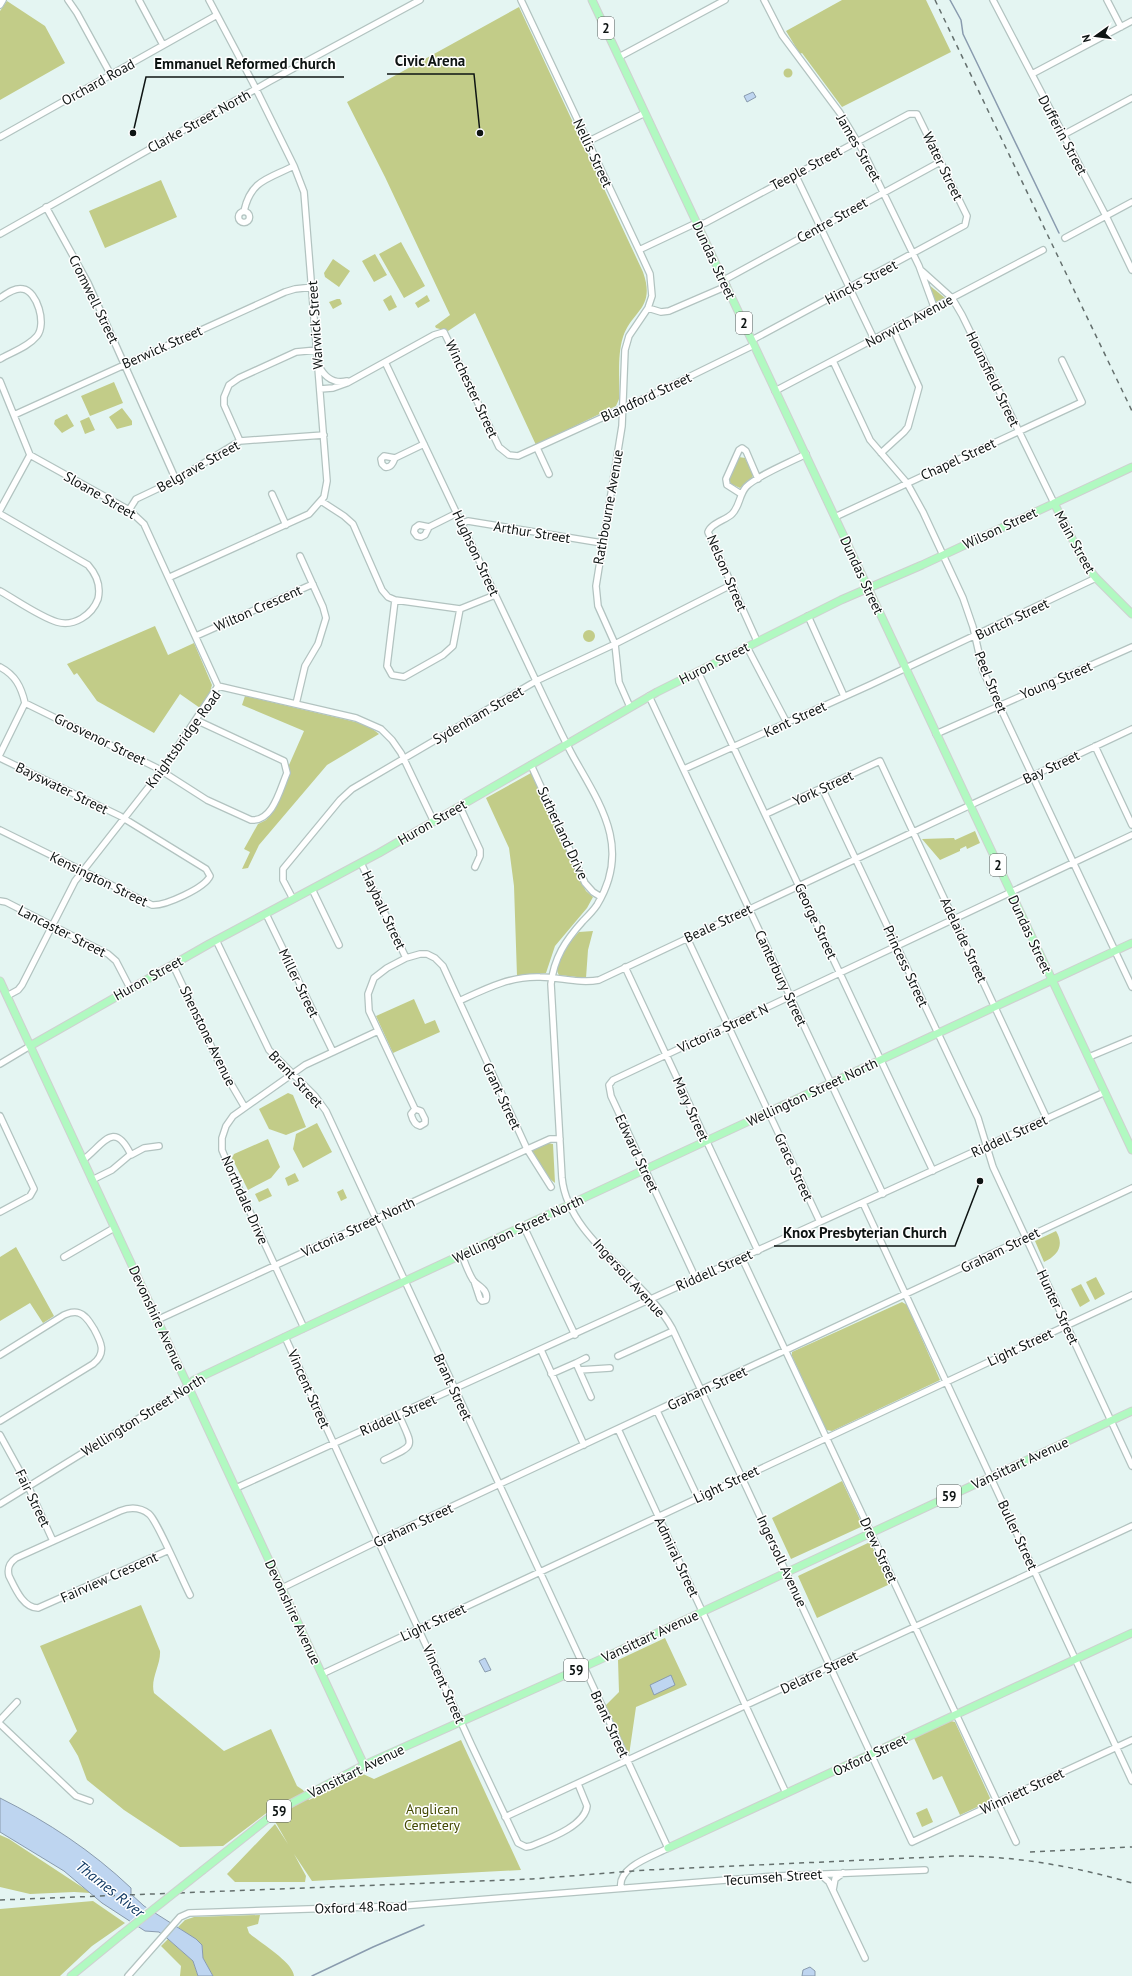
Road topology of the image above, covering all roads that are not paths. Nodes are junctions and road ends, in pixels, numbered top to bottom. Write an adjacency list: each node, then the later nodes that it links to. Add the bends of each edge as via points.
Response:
1 (3, 0): 12 (street)
2 (68, 0): 18 (street)
3 (139, 0): 16 (street)
4 (209, 0): 13 (street, Warwick Street)
5 (420, 0): 20 (street, Clarke Street North)
6 (521, 0): 27 (street, Nellis Street)
7 (592, 0): 17 (main road, Dundas Street / 2)
8 (725, 0): 17 (street)
9 (764, 0): 26 (street, James Street, via 782,35 840,113)
10 (993, 0): 19 (street, Dufferin Street)
11 (1107, 0): 15 (street)
12 (0, 5)
13 (217, 15): 16 (street, Orchard Road); 20 (street, Warwick Street)
14 (1132, 21): 15 (street)
15 (1121, 27): 19 (street)
16 (163, 45): 18 (street, Orchard Road)
17 (619, 57): 22 (main road, Dundas Street / 2)
18 (112, 74): 25 (street, Orchard Road)
19 (1032, 74): 24 (street, Dufferin Street)
20 (256, 89): 29 (street, Warwick Street); 33 (street, Clarke Street North)
21 (1132, 98): 24 (street)
22 (646, 113): 27 (street); 37 (main road, Dundas Street / 2)
23 (915, 113): 26 (street, Teeple Street); 28 (street, Water Street)
24 (1063, 135): 35 (street, Dufferin Street)
25 (0, 137)
26 (857, 141): 30 (street, Teeple Street); 31 (street, James Street)
27 (587, 142): 41 (street, Nellis Street)
28 (940, 162): 31 (street, Centre Street); 36 (street, Water Street)
29 (294, 166): 34 (street, via 256,186 247,200); 47 (street, Warwick Street, via 304,192)
30 (795, 174): 37 (street, Teeple Street, via 705,223); 38 (street)
31 (884, 192): 38 (street, Centre Street); 43 (street, James Street)
32 (1132, 202): 35 (street)
33 (46, 207): 39 (street, Clarke Street North); 62 (street, Cromwell Street, via 88,283)
34 (244, 211)
35 (1106, 216): 40 (street); 45 (street, Dufferin Street)
36 (968, 221): 43 (street, Hincks Street, via 962,228)
37 (697, 223): 41 (street, Teeple Street); 46 (main road, Dundas Street / 2)
38 (821, 227): 46 (street, Centre Street); 48 (street)
39 (0, 234)
40 (1065, 238)
41 (639, 250): 52 (street, Nellis Street, via 652,283 652,296)
42 (1043, 250): 50 (street, Norwich Avenue)
43 (913, 254): 44 (street, James Street); 48 (street, Hincks Street)
44 (919, 266): 50 (street, Hounsfield Street, via 929,280); 51 (street, James Street)
45 (1131, 267)
46 (726, 283): 52 (street, Centre Street, via 669,311 661,312); 55 (main road, Dundas Street / 2)
47 (312, 287): 56 (street, Warwick Street); 62 (street, Berwick Street, via 288,291)
48 (849, 288): 54 (street); 55 (street, Hincks Street)
49 (0, 298): 57 (street, via 17,289 26,290 39,309 42,322 38,336)
50 (952, 298): 51 (street, Norwich Avenue); 69 (street, Hounsfield Street)
51 (934, 307): 53 (street, Norwich Avenue)
52 (648, 308): 67 (street, Rathbourne Avenue, via 632,330 626,345)
53 (893, 330): 54 (street, Norwich Avenue); 74 (street, via 919,387 908,427)
54 (874, 339): 59 (street, Norwich Avenue)
55 (753, 343): 66 (main road, Dundas Street / 2); 67 (street, Blandford Street)
56 (317, 350): 60 (street, Warwick Street); 71 (street, via 296,352 229,385 224,405)
57 (0, 359)
58 (1062, 360): 69 (street, Chapel Street, via 1082,402)
59 (833, 361): 66 (street, Norwich Avenue); 74 (street, Peel Street, via 867,434)
60 (318, 362): 63 (street, via 322,371 332,380); 65 (street, Warwick Street)
61 (385, 362): 63 (street, Winchester Street); 72 (street, Hughson Street); 73 (street, Winchester Street, via 444,332 499,447 513,456)
62 (125, 364): 68 (street, Berwick Street); 81 (street, Cromwell Street)
63 (351, 380): 65 (street, Winchester Street, via 333,388)
64 (0, 381): 68 (street)
65 (320, 389): 70 (street, Warwick Street)
66 (775, 391): 75 (main road, Dundas Street / 2)
67 (624, 408): 73 (street, Blandford Street); 95 (street, Rathbourne Avenue)
68 (14, 415): 76 (street)
69 (1018, 431): 82 (street, Chapel Street); 86 (street, Hounsfield Street)
70 (324, 435): 71 (street, Belgrave Street); 85 (street, Warwick Street, via 327,481)
71 (240, 441): 81 (street, Belgrave Street)
72 (424, 444): 77 (street); 89 (street, Hughson Street)
73 (537, 448): 79 (street)
74 (881, 453): 82 (street, Peel Street)
75 (806, 454): 80 (street); 91 (main road, Dundas Street / 2)
76 (30, 455): 87 (street); 88 (street, Sloane Street)
77 (395, 458)
78 (1132, 467): 86 (main road, Wilson Street)
79 (549, 474)
80 (758, 478): 84 (street); 84 (street, via 746,451 742,448 738,450 726,480 728,485)
81 (176, 480): 88 (street, Belgrave Street, via 136,499)
82 (907, 483): 91 (street, Chapel Street); 96 (street, Peel Street)
83 (272, 494): 93 (street)
84 (741, 494): 101 (street, Nelson Street, via 734,513 712,526 708,532)
85 (321, 501): 93 (street, Warwick Street, via 309,514); 105 (street, via 349,519 382,590 388,597)
86 (1054, 503): 96 (main road, Wilson Street); 99 (main road, Main Street, via 1076,548)
87 (0, 510)
88 (129, 510): 98 (street, Sloane Street, via 147,527)
89 (457, 513): 92 (street, Hughson Street); 94 (street)
90 (0, 514): 103 (street, via 88,565 97,580 99,592 96,603 88,614 76,621 64,623 52,620)
91 (835, 517): 102 (main road, Dundas Street / 2)
92 (462, 523): 95 (street, Arthur Street, via 468,521); 104 (street, Hughson Street)
93 (286, 525): 98 (street, Warwick Street)
94 (429, 527)
95 (602, 544): 112 (street, Rathbourne Avenue, via 596,594)
96 (944, 555): 102 (main road, Wilson Street); 110 (street, Peel Street, via 963,598)
97 (300, 556): 100 (street)
98 (170, 577): 109 (street, Sloane Street)
99 (1096, 578): 107 (main road, Main Street); 110 (street, Burtch Street)
100 (313, 584): 109 (street, Wilton Crescent); 123 (street, Wilton Crescent, via 326,618 318,644 305,666)
101 (731, 585): 111 (street, Nelson Street); 112 (street, Sydenham Street)
102 (869, 588): 108 (main road, Huron Street); 116 (main road, Dundas Street / 2)
103 (0, 591)
104 (495, 595): 106 (street); 118 (street, Hughson Street)
105 (396, 600): 106 (street); 106 (street, via 387,666 392,675 400,678 442,656 453,646)
106 (460, 609)
107 (1132, 614)
108 (808, 616): 111 (main road, Huron Street); 121 (street)
109 (196, 636): 119 (street, Sloane Street)
110 (974, 636): 116 (street, Burtch Street); 124 (street, Peel Street, via 980,663)
111 (757, 642): 113 (main road, Huron Street)
112 (614, 644): 118 (street, Sydenham Street); 125 (street, Rathbourne Avenue, via 618,678)
113 (747, 647): 117 (main road, Huron Street); 127 (street)
114 (1132, 647): 124 (street, Young Street)
115 (0, 667): 122 (street, via 16,680)
116 (905, 668): 121 (street, Kent Street); 129 (main road, Dundas Street / 2)
117 (698, 672): 120 (main road, Huron Street); 132 (street, George Street)
118 (536, 681): 130 (street, Hughson Street); 135 (street, Sydenham Street)
119 (218, 686): 123 (street, Knightsbridge Road); 126 (street, Knightsbridge Road)
120 (649, 696): 125 (main road, Huron Street); 139 (street, Canterbury Street)
121 (844, 696): 127 (street, Kent Street)
122 (25, 703): 133 (street); 138 (street, Grosvenor Street)
123 (296, 704): 135 (street, Knightsbridge Road, via 356,718 374,725 392,740)
124 (999, 705): 129 (street, Young Street); 140 (street, Peel Street)
125 (630, 707): 130 (main road, Huron Street)
126 (196, 720): 138 (street, Knightsbridge Road); 138 (street, Grosvenor Street, via 284,761 287,773 271,809 262,818 251,820 207,800)
127 (787, 723): 132 (street, Kent Street)
128 (1132, 729): 131 (street, Bay Street)
129 (936, 734): 142 (main road, Dundas Street / 2)
130 (567, 744): 137 (main road, Huron Street); 159 (street, Ingersoll Avenue, via 600,803 609,825 612,860)
131 (1095, 746): 140 (street, Bay Street); 147 (street)
132 (734, 747): 139 (street, Kent Street); 144 (street, George Street)
133 (0, 754)
134 (0, 758): 145 (street, Bayswater Street)
135 (404, 758): 146 (street, Knightsbridge Road); 160 (street, Sydenham Street, via 347,793 286,864 282,877)
136 (880, 761): 141 (street, York Street); 149 (street, Adelaide Street)
137 (532, 765): 143 (main road, Huron Street); 159 (street, Sutherland Drive, via 585,883)
138 (162, 770): 145 (street, Knightsbridge Road)
139 (684, 770): 162 (street, Canterbury Street)
140 (1032, 776): 142 (street, Bay Street); 153 (street, Peel Street)
141 (822, 788): 144 (street, York Street); 151 (street, Princess Street)
142 (970, 805): 149 (street, Beale Street); 158 (main road, Dundas Street / 2)
143 (460, 807): 146 (main road, Huron Street); 154 (street, via 480,850)
144 (766, 814): 156 (street, George Street)
145 (124, 819): 155 (street, Knightsbridge Road); 155 (street, Kensington Street, via 206,869 210,876 207,882 167,904 155,905)
146 (434, 822): 152 (main road, Huron Street)
147 (1132, 825)
148 (0, 830): 155 (street, Kensington Street)
149 (913, 832): 151 (street, Beale Street); 164 (street, Adelaide Street)
150 (1132, 835): 153 (street, Victoria Street N)
151 (855, 859): 156 (street, Beale Street); 170 (street, Princess Street)
152 (361, 863): 157 (main road, Huron Street); 172 (street, Hayball Street)
153 (1073, 863): 158 (street, Victoria Street N); 171 (street, Peel Street)
154 (475, 867)
155 (82, 871): 165 (street, Knightsbridge Road)
156 (800, 885): 162 (street, Beale Street); 175 (street, George Street)
157 (312, 889): 160 (main road, Huron Street); 169 (street)
158 (1011, 893): 164 (street, Victoria Street N); 177 (main road, Dundas Street / 2)
159 (600, 897): 176 (street, Ingersoll Avenue, via 590,914 561,948 554,963)
160 (293, 899): 163 (main road, Huron Street)
161 (0, 901): 165 (street, Lancaster Street)
162 (748, 909): 166 (street, Beale Street); 182 (street, Canterbury Street)
163 (266, 914): 167 (main road, Huron Street); 190 (street, Miller Street)
164 (954, 920): 170 (street, Victoria Street N); 184 (street, Adelaide Street)
165 (52, 925): 180 (street, Lancaster Street, via 108,954 116,962); 181 (street, Knightsbridge Road, via 22,985)
166 (687, 938): 174 (street, Beale Street); 185 (street, Grace Street)
167 (216, 940): 173 (main road, Huron Street); 195 (street, Brant Street, via 266,1045)
168 (1132, 943): 171 (main road, Wellington Street North)
169 (339, 945)
170 (897, 946): 175 (street, Victoria Street N); 187 (street, Princess Street)
171 (1114, 952): 177 (main road, Wellington Street North); 179 (street, Peel Street)
172 (406, 958): 183 (street, Grant Street, via 424,954 438,960); 186 (street, Grant Street, via 379,973 371,983 368,1006)
173 (173, 965): 180 (main road, Huron Street); 198 (street, Shenstone Avenue, via 220,1065)
174 (625, 967): 176 (street, Beale Street, via 594,981); 191 (street, Mary Street)
175 (840, 973): 182 (street, Victoria Street N); 193 (street, George Street)
176 (552, 978): 183 (street, Beale Street, via 528,977 500,982); 203 (street, Ingersoll Avenue)
177 (1052, 980): 184 (main road, Wellington Street North); 192 (main road, Dundas Street / 2)
178 (0, 981): 181 (main road, Devonshire Avenue)
179 (1132, 987)
180 (130, 988): 189 (main road, Huron Street)
181 (7, 996): 189 (main road, Devonshire Avenue)
182 (790, 996): 185 (street, Victoria Street N); 196 (street, Canterbury Street)
183 (459, 1001): 207 (street, Grant Street)
184 (995, 1008): 187 (main road, Wellington Street North); 202 (street, Adelaide Street)
185 (729, 1026): 191 (street, Victoria Street N); 200 (street, Grace Street)
186 (378, 1031): 190 (street, Northdale Drive); 199 (street, Grant Street)
187 (938, 1034): 193 (main road, Wellington Street North); 206 (street, Princess Street, via 978,1118)
188 (1132, 1039): 192 (street)
189 (30, 1046): 194 (street, Huron Street); 210 (main road, Devonshire Avenue)
190 (333, 1052): 195 (street, Northdale Drive, via 305,1065)
191 (666, 1054): 204 (street, Mary Street); 211 (street, Edward Street, via 615,1079 609,1085 611,1096)
192 (1089, 1057): 197 (main road, Dundas Street / 2)
193 (881, 1060): 196 (main road, Wellington Street North); 212 (street, George Street)
194 (0, 1064)
195 (293, 1074): 198 (street, Northdale Drive); 220 (street, Brant Street, via 326,1111)
196 (831, 1084): 200 (main road, Wellington Street North); 216 (street, Canterbury Street)
197 (1105, 1092): 202 (street, Riddell Street); 208 (main road, Dundas Street / 2)
198 (244, 1106): 229 (street, Northdale Drive, via 226,1126 222,1150)
199 (415, 1109)
200 (769, 1112): 204 (main road, Wellington Street North); 221 (street, Grace Street)
201 (0, 1116): 219 (street, via 34,1189 30,1196)
202 (1047, 1119): 206 (street, Riddell Street)
203 (560, 1139): 207 (street, Victoria Street North, via 550,1139); 218 (street, Ingersoll Avenue, via 562,1183)
204 (706, 1142): 211 (main road, Wellington Street North); 225 (street, Mary Street)
205 (158, 1146): 209 (street, via 144,1148)
206 (987, 1146): 212 (street, Riddell Street); 224 (street, Hunter Street, via 993,1167)
207 (527, 1149): 214 (street, Grant Street); 220 (street, Victoria Street North)
208 (1132, 1150)
209 (131, 1154): 210 (street, via 123,1141 115,1136 104,1140); 213 (street, via 112,1170)
210 (83, 1160): 213 (main road, Devonshire Avenue)
211 (645, 1170): 218 (main road, Wellington Street North); 230 (street, Edward Street)
212 (933, 1171): 216 (street, Riddell Street)
213 (92, 1180): 223 (main road, Devonshire Avenue)
214 (551, 1187)
215 (1132, 1188): 224 (street, Graham Street)
216 (883, 1194): 217 (street, Riddell Street)
217 (863, 1203): 221 (street, Riddell Street); 233 (street, Buller Street)
218 (569, 1206): 222 (main road, Wellington Street North); 235 (street, Ingersoll Avenue, via 578,1222)
219 (0, 1212)
220 (376, 1219): 229 (street, Victoria Street North); 231 (street, Brant Street)
221 (820, 1222): 225 (street, Riddell Street)
222 (524, 1227): 226 (main road, Wellington Street North); 240 (street)
223 (114, 1228): 227 (street); 236 (main road, Devonshire Avenue)
224 (1027, 1238): 233 (street, Graham Street); 237 (street, Hunter Street)
225 (758, 1251): 228 (street, Riddell Street)
226 (462, 1255): 231 (main road, Wellington Street North); 232 (street)
227 (64, 1257)
228 (742, 1258): 230 (street, Riddell Street); 243 (street, Drew Street)
229 (275, 1266): 236 (street, Victoria Street North); 238 (street, Northdale Drive)
230 (696, 1279): 235 (street, Riddell Street)
231 (405, 1281): 238 (main road, Wellington Street North); 253 (street, Brant Street)
232 (474, 1281)
233 (907, 1294): 243 (street, Graham Street); 251 (street, Buller Street)
234 (1132, 1295): 237 (street, Light Street)
235 (650, 1300): 239 (street, Ingersoll Avenue, via 663,1314); 240 (street, Riddell Street)
236 (158, 1320): 252 (main road, Devonshire Avenue)
237 (1067, 1325): 251 (street, Light Street); 260 (street, Hunter Street)
238 (304, 1328): 241 (main road, Wellington Street North)
239 (673, 1331): 245 (street); 254 (street, Ingersoll Avenue)
240 (575, 1335): 242 (street, Riddell Street)
241 (285, 1337): 252 (main road, Wellington Street North, via 194,1380); 264 (street, Vincent Street)
242 (541, 1350): 250 (street); 253 (street, Riddell Street)
243 (786, 1351): 254 (street, Graham Street); 263 (street, Drew Street)
244 (0, 1355): 259 (street, via 72,1312 86,1317 103,1347 99,1359 93,1364)
245 (618, 1356)
246 (586, 1358): 247 (street)
247 (576, 1363): 249 (street); 250 (street)
248 (610, 1368): 249 (street)
249 (579, 1370): 255 (street)
250 (551, 1374): 265 (street)
251 (947, 1381): 263 (street, Light Street); 269 (street, Buller Street)
252 (188, 1386): 271 (street, Wellington Street North); 272 (main road, Devonshire Avenue)
253 (454, 1390): 258 (street, Riddell Street); 270 (street, Brant Street)
254 (702, 1390): 256 (street, Graham Street); 268 (street, Ingersoll Avenue)
255 (591, 1397)
256 (657, 1411): 261 (street, Graham Street); 273 (street)
257 (1132, 1411): 260 (main road, Vansittart Avenue / 59)
258 (399, 1415): 264 (street, Riddell Street); 266 (street, via 410,1445)
259 (0, 1421)
260 (1110, 1421): 267 (street, Hunter Street); 269 (main road, Vansittart Avenue / 59)
261 (618, 1429): 265 (street, Graham Street); 275 (street, Admiral Street)
262 (0, 1435): 271 (street, Fair Street)
263 (826, 1437): 268 (street, Light Street); 277 (street, Drew Street)
264 (334, 1444): 272 (street, Riddell Street); 279 (street, Vincent Street)
265 (584, 1445): 270 (street, Graham Street)
266 (384, 1460)
267 (1132, 1466)
268 (743, 1476): 273 (street, Light Street); 283 (street, Ingersoll Avenue)
269 (991, 1476): 277 (main road, Vansittart Avenue / 59); 281 (street, Buller Street)
270 (498, 1485): 279 (street, Graham Street); 282 (street, Brant Street)
271 (28, 1486): 274 (street, Wellington Street North); 278 (street, Fair Street)
272 (236, 1488): 284 (main road, Devonshire Avenue)
273 (698, 1498): 275 (street, Light Street)
274 (0, 1504)
275 (659, 1516): 282 (street, Light Street); 286 (street, Admiral Street)
276 (1132, 1526): 281 (street, Delatre Street)
277 (870, 1532): 283 (main road, Vansittart Avenue / 59); 287 (street, Drew Street)
278 (53, 1541): 280 (street, Fairview Crescent, via 131,1508 144,1511 152,1517); 280 (street, Fairview Crescent, via 16,1558 8,1566 11,1581 24,1602 32,1608 40,1608)
279 (378, 1541): 284 (street, Graham Street); 288 (street, Vincent Street)
280 (168, 1550): 285 (street)
281 (1035, 1571): 287 (street, Delatre Street); 290 (street, Buller Street)
282 (539, 1572): 288 (street, Light Street); 292 (street, Brant Street)
283 (787, 1572): 286 (main road, Vansittart Avenue / 59); 291 (street, Ingersoll Avenue)
284 (282, 1588): 293 (main road, Devonshire Avenue)
285 (190, 1595)
286 (703, 1611): 292 (main road, Vansittart Avenue / 59); 295 (street, Admiral Street)
287 (914, 1627): 291 (street, Delatre Street); 296 (street, Drew Street)
288 (419, 1628): 293 (street, Light Street); 298 (street, Vincent Street)
289 (1132, 1633): 290 (main road, Oxford Street)
290 (1076, 1659): 296 (main road, Oxford Street); 301 (street, Buller Street)
291 (831, 1666): 295 (street, Delatre Street); 302 (street, Ingersoll Avenue)
292 (584, 1667): 298 (main road, Vansittart Avenue / 59); 303 (street, Brant Street)
293 (322, 1674): 304 (main road, Devonshire Avenue)
294 (17, 1702): 297 (street)
295 (746, 1705): 303 (street, Delatre Street); 307 (street, Admiral Street)
296 (956, 1715): 302 (main road, Oxford Street); 309 (street, Drew Street)
297 (0, 1720)
298 (461, 1722): 304 (main road, Vansittart Avenue / 59); 310 (street, Vincent Street)
299 (0, 1724): 308 (street, via 76,1796)
300 (1132, 1740): 301 (street, Winniett Street)
301 (1116, 1747): 305 (street, Buller Street); 309 (street, Winniett Street)
302 (872, 1754): 307 (main road, Oxford Street); 311 (street, Ingersoll Avenue)
303 (627, 1760): 306 (street, Delatre Street); 313 (street, Brant Street)
304 (364, 1765): 320 (main road, Vansittart Avenue / 59, bridge, via 290,1804 266,1820)
305 (1132, 1780)
306 (578, 1784): 310 (street, Delatre Street); 310 (street, Vincent Street, via 587,1806 582,1818 572,1827 540,1842 526,1847 518,1843)
307 (786, 1794): 313 (main road, Oxford Street)
308 (90, 1801)
309 (997, 1803): 311 (street, Winniett Street); 312 (street, Drew Street)
310 (506, 1817)
311 (912, 1842)
312 (1016, 1842)
313 (668, 1848): 317 (street, Oxford Street, via 631,1868 623,1877)
314 (925, 1870): 315 (street, Tecumseh Street)
315 (845, 1872): 316 (street, Tecumseh Street); 318 (street, via 835,1878)
316 (820, 1874): 317 (street, Tecumseh Street); 318 (street, via 826,1878)
317 (621, 1888): 321 (street, Oxford 48 Road, via 401,1906 189,1913 177,1920)
318 (834, 1894): 319 (street)
319 (864, 1958)
320 (71, 1976)
321 (128, 1976)

